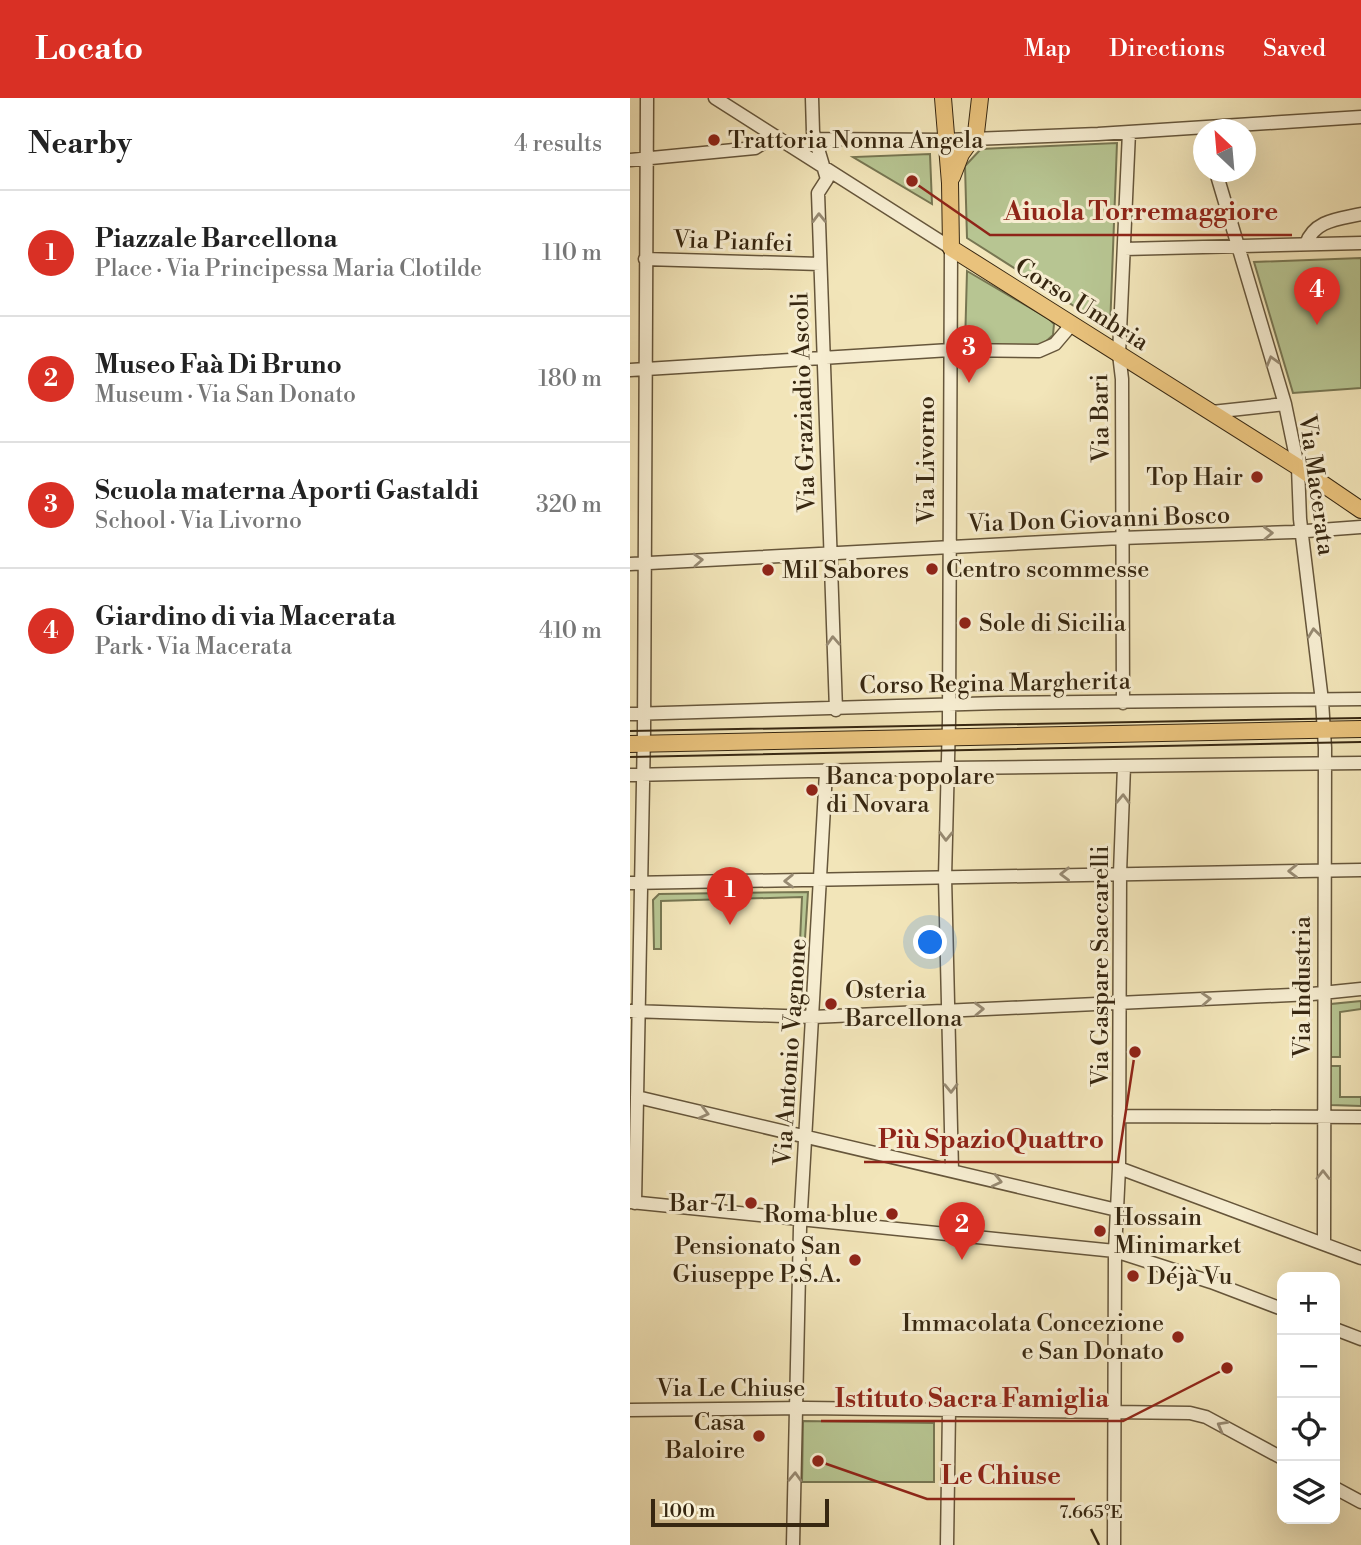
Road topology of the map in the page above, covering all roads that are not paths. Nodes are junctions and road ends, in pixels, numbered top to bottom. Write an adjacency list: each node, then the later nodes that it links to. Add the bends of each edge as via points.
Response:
1 (647, 98): 14 (street)
2 (715, 98): 10 (street, Corso Umbria)
3 (812, 98): 12 (street, Via Graziadio Ascoli)
4 (943, 98): 13 (main road, Via Livorno)
5 (980, 98): 11 (main road, Via Livorno, via 979,126)
6 (1361, 117): 7 (street)
7 (1256, 126)
8 (1193, 130): 9 (street)
9 (1129, 132): 11 (street); 24 (street, Via Bari)
10 (775, 136): 14 (street, via 755,148); 16 (street, Corso Umbria)
11 (973, 138): 13 (street); 18 (main road, Via Livorno)
12 (815, 139): 13 (street); 16 (street, Via Graziadio Ascoli)
13 (946, 140): 18 (main road, Via Livorno)
14 (647, 159): 15 (street); 25 (street)
15 (630, 160)
16 (823, 167): 22 (street, Corso Umbria); 26 (street, Via Graziadio Ascoli, one-way to 16, via 818,193 827,179)
17 (1219, 182): 23 (street, Via Macerata)
18 (950, 183): 22 (main road, Via Livorno)
19 (1361, 214): 21 (street, via 1319,225)
20 (1361, 243): 21 (street)
21 (1306, 244): 23 (street)
22 (951, 248): 27 (main road, Corso Umbria); 28 (street, Via Livorno)
23 (1240, 248): 24 (street); 33 (street, Via Macerata, one-way to 23)
24 (1124, 249): 29 (street, Via Bari)
25 (646, 259): 26 (street, Via Pianfei); 31 (street)
26 (820, 264): 30 (street, Via Graziadio Ascoli)
27 (1072, 324): 28 (street, via 1055,344 1039,351); 29 (main road, Corso Umbria)
28 (950, 350): 30 (street); 40 (street, Via Livorno)
29 (1119, 354): 34 (main road, Corso Umbria); 39 (street, Via Bari)
30 (822, 357): 31 (street); 41 (street, Via Graziadio Ascoli)
31 (644, 369): 32 (street); 42 (street)
32 (630, 370)
33 (1285, 404): 34 (street); 35 (street, Via Macerata)
34 (1212, 412): 35 (main road, Corso Umbria)
35 (1298, 467): 36 (main road, Corso Umbria); 38 (street, Via Macerata)
36 (1361, 510)
37 (1361, 527): 38 (street, Via Don Giovanni Bosco)
38 (1301, 532): 39 (street, Via Don Giovanni Bosco, one-way to 38); 45 (street, Via Macerata, one-way to 38)
39 (1121, 538): 40 (street, Via Don Giovanni Bosco); 46 (street, Via Bari)
40 (948, 547): 41 (street, Via Don Giovanni Bosco); 47 (street, Via Livorno)
41 (829, 552): 42 (street, Via Don Giovanni Bosco, one-way to 41); 48 (street, Via Graziadio Ascoli, one-way to 41)
42 (644, 563): 43 (street, Via Don Giovanni Bosco); 50 (street)
43 (630, 564)
44 (1361, 699): 45 (street, Corso Regina Margherita)
45 (1322, 701): 46 (street, Corso Regina Margherita); 52 (street, Via Macerata)
46 (1123, 703): 47 (street, Corso Regina Margherita)
47 (949, 704): 48 (street, Corso Regina Margherita); 53 (street, Via Livorno)
48 (836, 710): 50 (street, Corso Regina Margherita)
49 (630, 714): 50 (street, Corso Regina Margherita)
50 (644, 714): 54 (street)
51 (1361, 729): 52 (main road)
52 (1324, 730): 53 (main road); 56 (street, Via Industria)
53 (948, 737): 54 (main road); 58 (street, Via Livorno)
54 (637, 744): 60 (street)
55 (1361, 762): 56 (street)
56 (1324, 763): 57 (street); 61 (street, Via Industria)
57 (1124, 766): 58 (street); 63 (street, Via Gaspare Saccarelli, one-way to 57)
58 (947, 768): 59 (street); 64 (street, Via Livorno, one-way to 64)
59 (826, 772): 60 (street); 65 (street, Via Antonio Vagnone)
60 (636, 775): 66 (street)
61 (1323, 870): 62 (street); 63 (street, one-way to 63); 68 (street, Via Industria)
62 (1361, 870)
63 (1120, 873): 64 (street, one-way to 64); 69 (street, Via Gaspare Saccarelli)
64 (945, 877): 65 (street); 70 (street, Via Livorno)
65 (822, 880): 66 (street, one-way to 66); 72 (street, Via Antonio Vagnone)
66 (636, 883): 71 (street)
67 (1361, 989): 68 (street)
68 (1324, 992): 69 (street, one-way to 68); 75 (street, Via Industria)
69 (1120, 1003): 70 (street, one-way to 69); 74 (street, Via Gaspare Saccarelli)
70 (950, 1010): 72 (street); 79 (street, Via Livorno, one-way to 79)
71 (634, 1011): 72 (street); 73 (street)
72 (813, 1017): 77 (street, Via Antonio Vagnone)
73 (637, 1097): 77 (street, one-way to 77); 80 (street)
74 (1119, 1116): 75 (street); 78 (street, Via Gaspare Saccarelli)
75 (1323, 1117): 76 (street); 83 (street, Via Industria, one-way to 75)
76 (1361, 1117)
77 (805, 1138): 79 (street); 82 (street, Via Antonio Vagnone)
78 (1119, 1168): 81 (street, Via Gaspare Saccarelli); 83 (street)
79 (952, 1171): 81 (street, one-way to 81)
80 (632, 1202): 82 (street)
81 (1117, 1210): 84 (street, Via Gaspare Saccarelli)
82 (800, 1218): 84 (street); 89 (street, Via Antonio Vagnone)
83 (1324, 1243): 85 (street)
84 (1115, 1251): 86 (street); 92 (street, Via Gaspare Saccarelli)
85 (1361, 1258)
86 (1277, 1307)
87 (1340, 1331): 88 (street)
88 (1361, 1339)
89 (797, 1408): 90 (street, Via Le Chiuse); 91 (street, Via Le Chiuse); 96 (street, Via Antonio Vagnone, one-way to 89)
90 (630, 1410)
91 (949, 1410): 92 (street, Via Le Chiuse); 97 (street)
92 (1115, 1411): 93 (street, Via Le Chiuse, one-way to 92, via 1206,1417); 98 (street, Via Gaspare Saccarelli)
93 (1277, 1455)
94 (1340, 1491): 95 (street)
95 (1361, 1502)
96 (793, 1545)
97 (947, 1545)
98 (1114, 1545)

